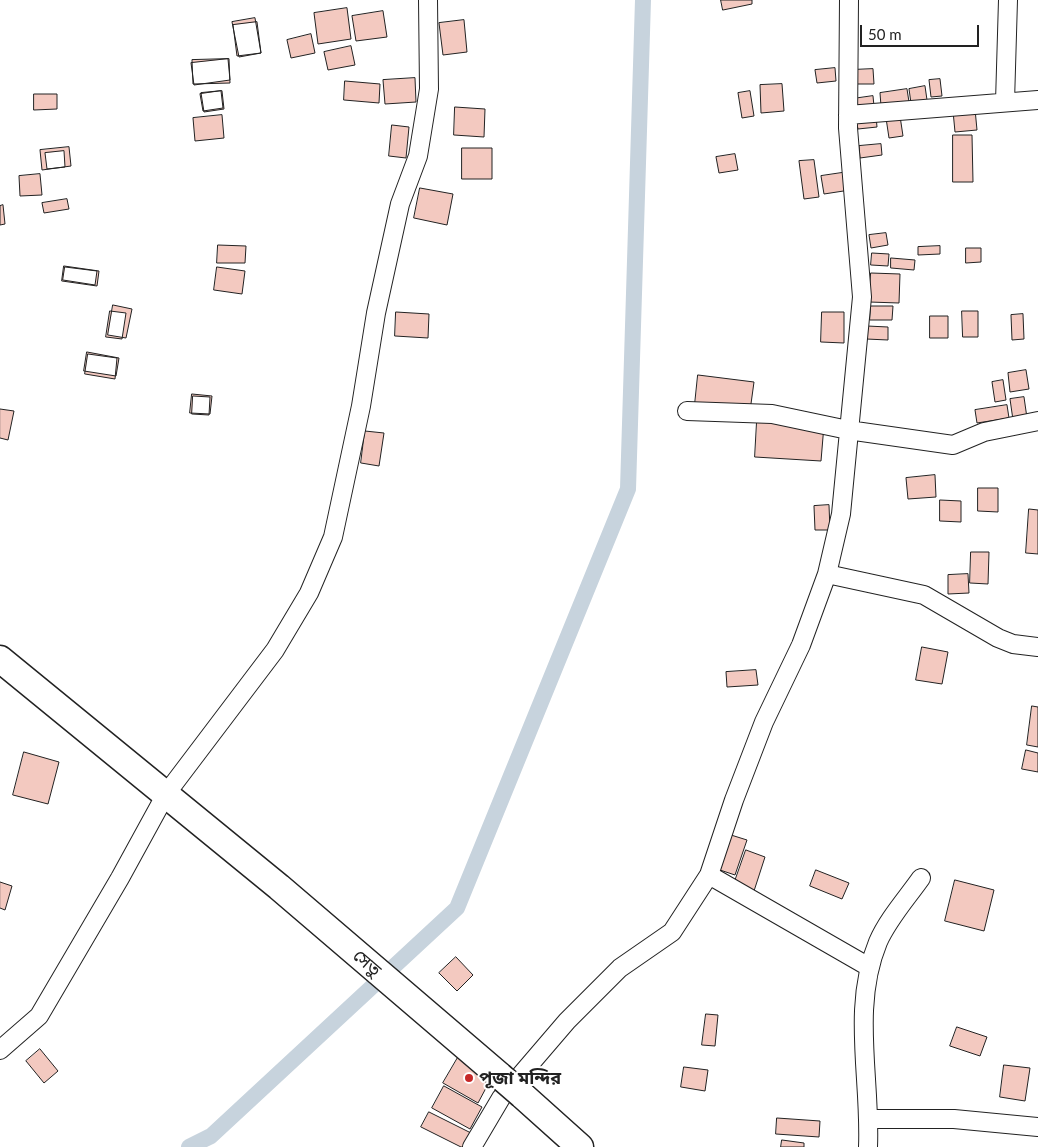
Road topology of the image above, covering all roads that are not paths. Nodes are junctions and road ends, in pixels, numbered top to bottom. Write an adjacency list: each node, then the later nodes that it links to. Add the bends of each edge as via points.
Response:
1 (428, 0): 13 (street, via 429,89 418,156 400,204 333,537 309,593 275,650)
2 (849, 0): 6 (street)
3 (1008, 0): 5 (street)
4 (1038, 100): 5 (street)
5 (1005, 102): 6 (street)
6 (848, 115): 9 (street, via 862,297)
7 (687, 412): 9 (street, via 772,414)
8 (1038, 420): 9 (street, via 984,432 953,445)
9 (848, 430): 10 (street, via 841,514)
10 (828, 574): 11 (street, via 924,595 998,638); 14 (street, via 801,645 764,722)
11 (1038, 648)
12 (2, 666): 13 (highway, সেতু)
13 (166, 794): 17 (street, via 39,1016); 21 (highway, সেতু, bridge)
14 (709, 875): 16 (street); 20 (street, via 672,932 620,968 567,1021 501,1098)
15 (921, 878): 16 (street, via 879,940)
16 (869, 967): 18 (street, via 863,1048)
17 (0, 1050)
18 (870, 1119): 19 (street, via 954,1119); 22 (street)
19 (1038, 1127)
20 (472, 1147)
21 (580, 1147)
22 (868, 1147)

